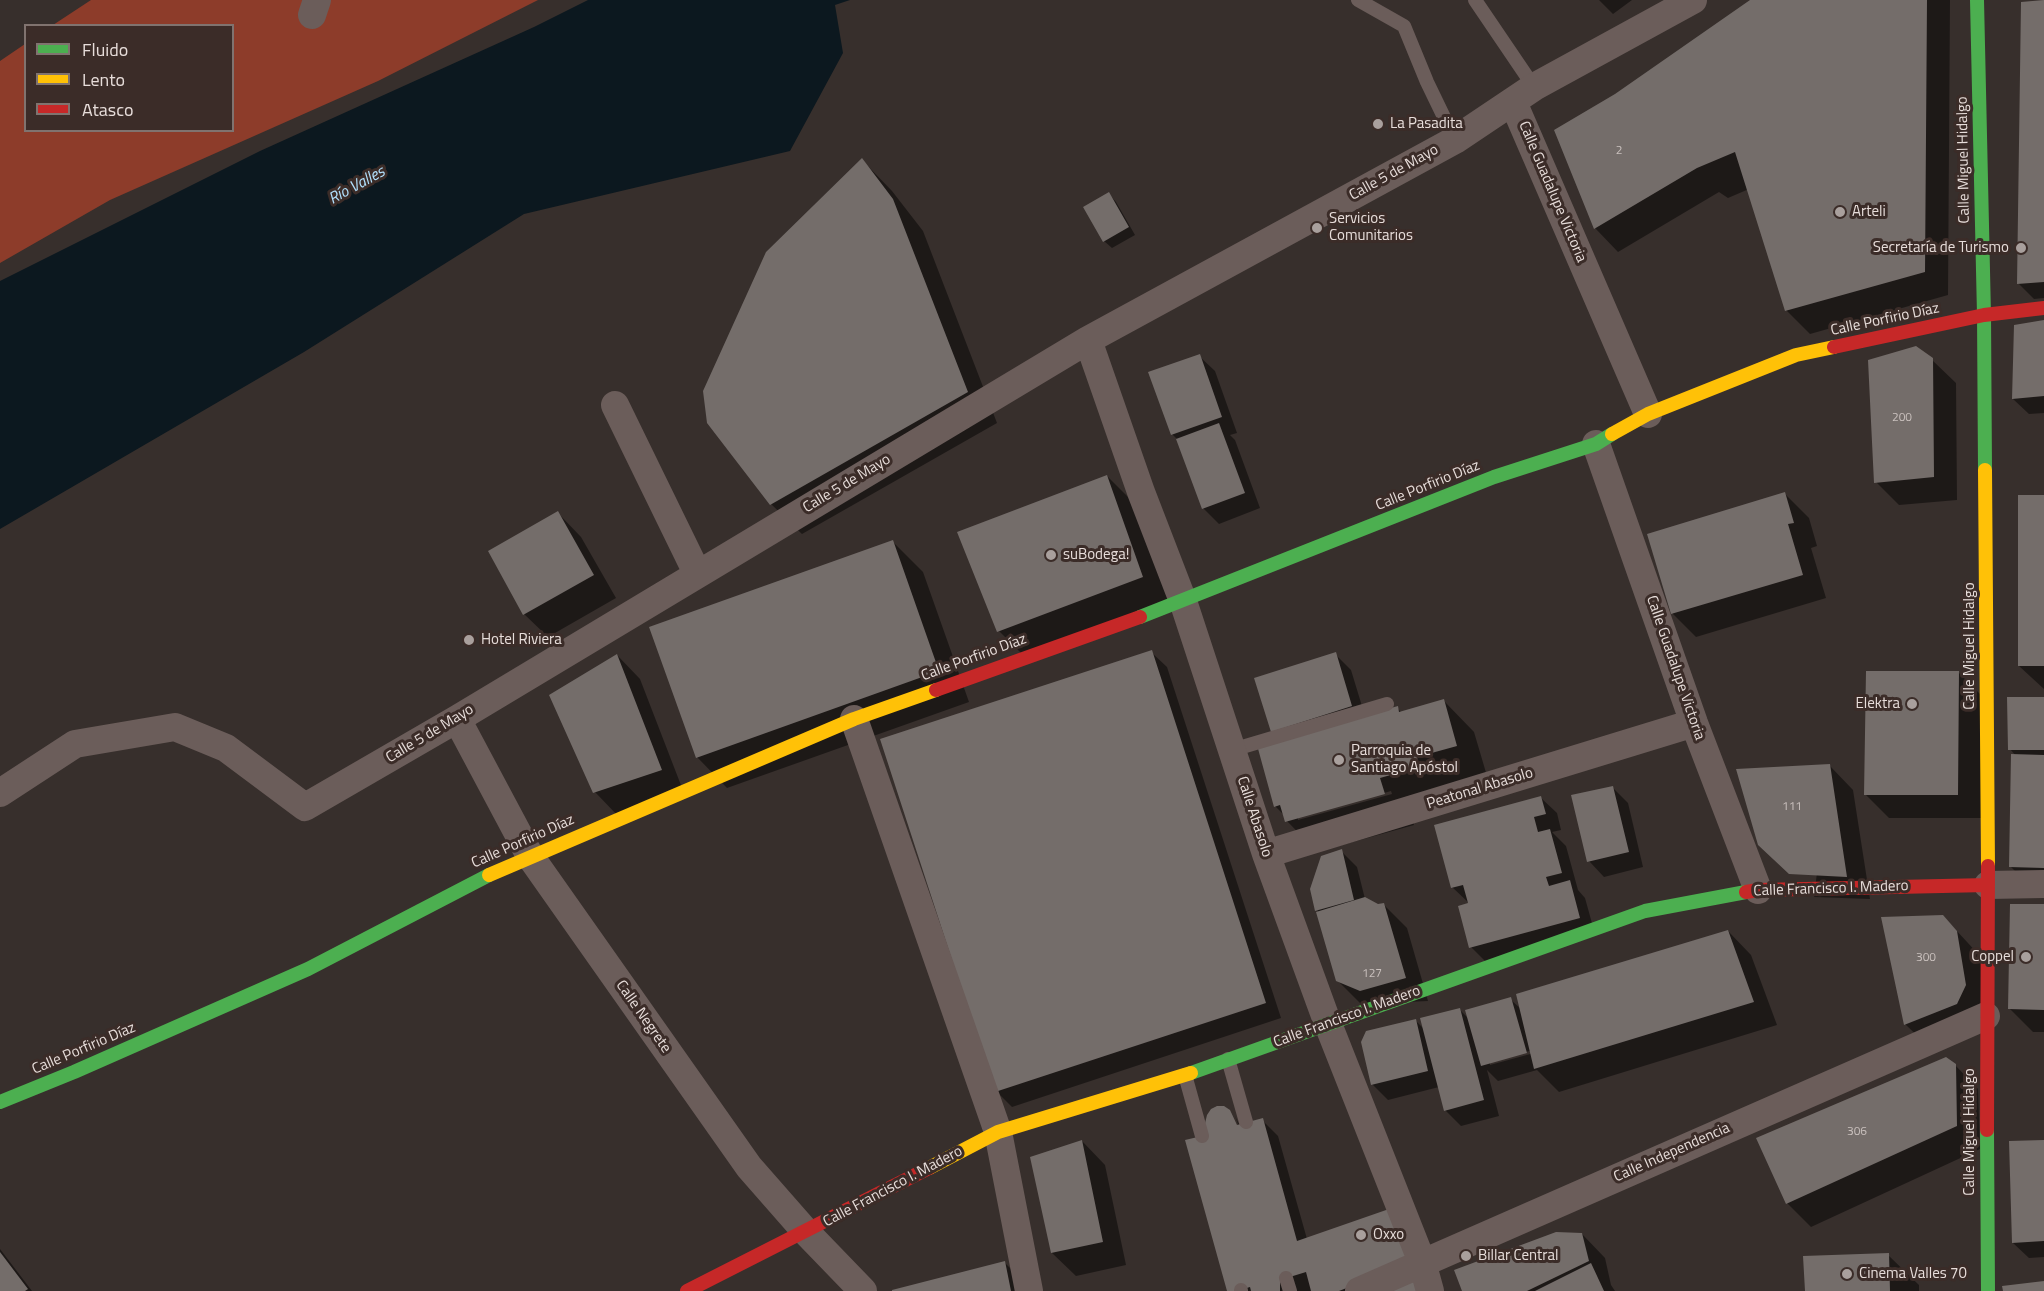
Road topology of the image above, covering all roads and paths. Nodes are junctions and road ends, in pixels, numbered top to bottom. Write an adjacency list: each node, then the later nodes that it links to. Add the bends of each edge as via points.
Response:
1 (1358, 0): 6 (lane, via 1404,26)
2 (1475, 0): 5 (lane)
3 (1694, 0): 5 (street, Calle 5 de Mayo)
4 (1977, 0): 8 (street, Calle Miguel Hidalgo)
5 (1523, 94): 6 (street, Calle 5 de Mayo); 11 (street, Calle Guadalupe Victoria)
6 (1455, 140): 9 (street, Calle 5 de Mayo)
7 (2044, 308): 8 (street, Calle Porfirio Díaz)
8 (1984, 315): 11 (street, Calle Porfirio Díaz, via 1796,355); 24 (street, Calle Miguel Hidalgo)
9 (1088, 340): 13 (street, Calle 5 de Mayo); 14 (street, Calle Abasolo)
10 (615, 405): 13 (street)
11 (1648, 414): 12 (street, Calle Porfirio Díaz)
12 (1596, 444): 14 (street, Calle Porfirio Díaz, via 1494,477); 18 (street, Calle Guadalupe Victoria)
13 (697, 573): 16 (street, Calle 5 de Mayo)
14 (1183, 601): 17 (street, Calle Porfirio Díaz); 19 (street, Calle Abasolo)
15 (1387, 704): 19 (lane)
16 (457, 719): 20 (street, Calle 5 de Mayo, via 305,807 226,748 175,727 75,744); 22 (street, Calle Negrete)
17 (854, 719): 22 (street, Calle Porfirio Díaz); 32 (street)
18 (1694, 723): 21 (street, Peatonal Abasolo); 25 (street, Calle Guadalupe Victoria)
19 (1232, 750): 21 (street, Calle Abasolo)
20 (0, 793)
21 (1266, 854): 27 (street, Calle Abasolo)
22 (530, 856): 30 (street, Calle Porfirio Díaz, via 308,969); 34 (street, Calle Negrete, via 749,1167)
23 (2044, 884): 24 (street, Calle Francisco I. Madero)
24 (1988, 885): 25 (street, Calle Francisco I. Madero); 26 (street, Calle Miguel Hidalgo)
25 (1758, 890): 27 (street, Calle Francisco I. Madero, via 1644,911)
26 (1986, 1016): 35 (street, Calle Independencia); 41 (street, Calle Miguel Hidalgo)
27 (1328, 1024): 28 (street, Calle Francisco I. Madero); 35 (street, Calle Abasolo)
28 (1228, 1059): 29 (street, Calle Francisco I. Madero); 31 (lane)
29 (1185, 1075): 32 (street, Calle Francisco I. Madero); 33 (lane)
30 (0, 1102)
31 (1246, 1122)
32 (998, 1132): 34 (street, Calle Francisco I. Madero); 38 (street)
33 (1202, 1136)
34 (806, 1232): 36 (street, Calle Francisco I. Madero); 37 (street, Calle Negrete)
35 (1422, 1262): 39 (street, Calle Independencia); 40 (street, Calle Abasolo)
36 (687, 1291)
37 (863, 1291)
38 (1029, 1291)
39 (1359, 1291)
40 (1430, 1291)
41 (1988, 1291)

